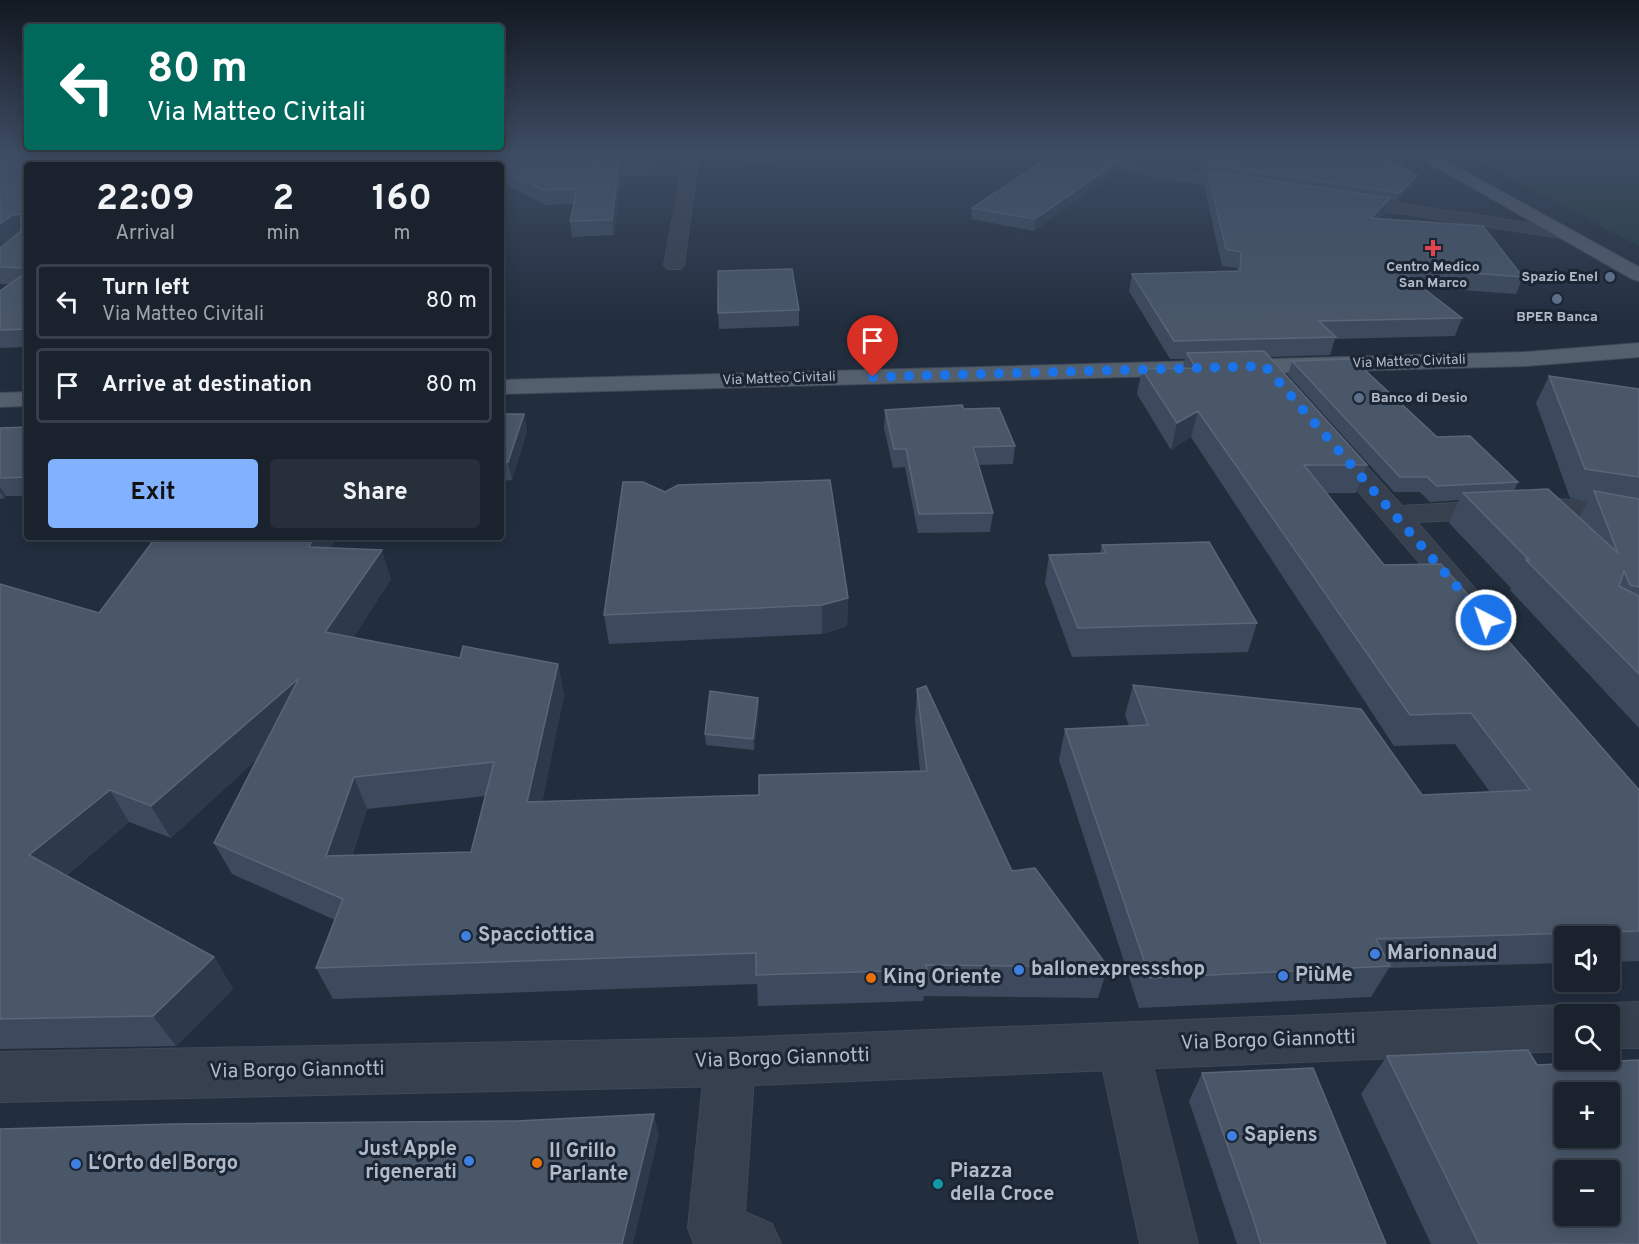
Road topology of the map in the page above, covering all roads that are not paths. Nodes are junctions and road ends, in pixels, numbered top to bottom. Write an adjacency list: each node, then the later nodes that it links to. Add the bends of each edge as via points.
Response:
1 (683, 210): 5 (street)
2 (1414, 210): 4 (street)
3 (1522, 210): 4 (main road)
4 (1562, 233): 6 (main road)
5 (674, 265)
6 (1639, 275)
7 (1639, 350): 8 (main road, Via Matteo Civitali)
8 (1526, 359): 9 (main road, Via Matteo Civitali); 10 (main road, Via Matteo Civitali)
9 (1265, 366): 11 (main road, Via Matteo Civitali); 12 (street)
10 (1639, 371)
11 (504, 387)
12 (1290, 396)
13 (24, 399): 14 (main road)
14 (0, 400)
15 (1312, 421): 16 (street)
16 (1394, 515): 17 (street, via 1541,507 1588,510); 18 (street)
17 (1639, 520)
18 (1486, 620)
19 (1639, 1025): 20 (street)
20 (1620, 1026)
21 (1554, 1028): 22 (street, Via Borgo Giannotti)
22 (1123, 1047): 23 (street, Via Borgo Giannotti); 26 (street)
23 (730, 1062): 24 (street, Via Borgo Giannotti); 25 (street)
24 (0, 1077)
25 (726, 1239)
26 (1169, 1244)

